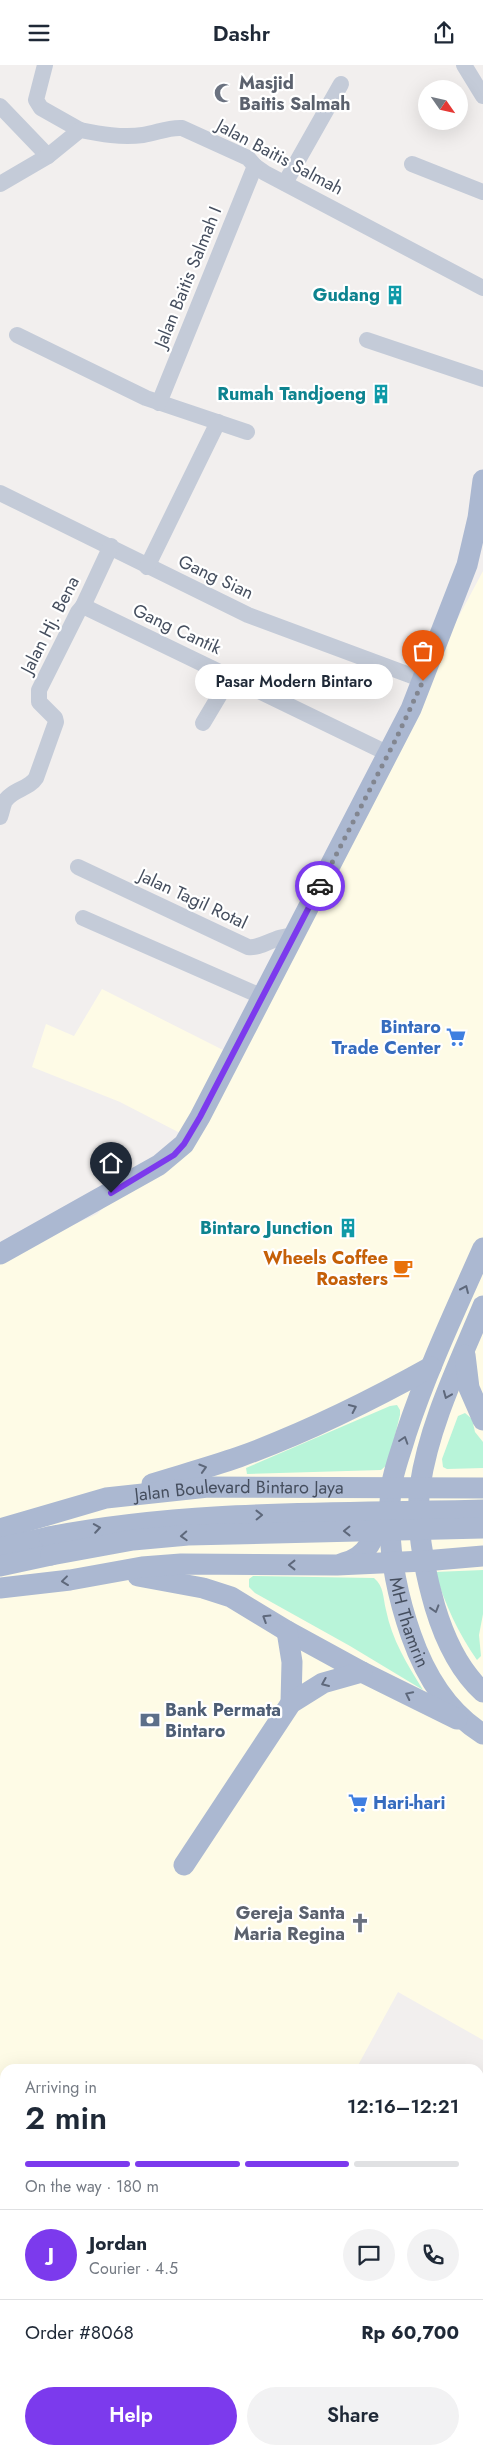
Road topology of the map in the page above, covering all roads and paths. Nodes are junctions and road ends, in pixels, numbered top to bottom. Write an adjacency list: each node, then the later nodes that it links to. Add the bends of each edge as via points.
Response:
1 (45, 65): 6 (street, Jalan Baitis Salmah, via 36,100 41,108)
2 (464, 65): 4 (street)
3 (341, 84): 10 (street)
4 (483, 96)
5 (0, 106): 7 (street)
6 (80, 130): 7 (street); 9 (street, Jalan Baitis Salmah, via 109,135 143,135 171,127 182,128 248,158)
7 (48, 156): 11 (street)
8 (412, 163): 12 (street)
9 (255, 167): 10 (street, Jalan Baitis Salmah); 17 (street, Jalan Baitis Salmah I)
10 (286, 183): 13 (street, Jalan Baitis Salmah)
11 (0, 185)
12 (483, 192)
13 (483, 288)
14 (17, 335): 17 (street)
15 (367, 340): 16 (street)
16 (483, 379)
17 (159, 403): 18 (street)
18 (218, 422): 19 (street); 23 (street)
19 (247, 432)
20 (483, 480): 26 (main road, via 467,565)
21 (0, 493): 22 (street, Gang Sian)
22 (111, 546): 23 (street, Gang Sian); 24 (street, Jalan Hj. Bena)
23 (147, 567): 26 (street, Gang Sian, via 248,615)
24 (83, 606): 25 (street, Gang Cantik); 29 (street, Jalan Hj. Bena, via 40,690 39,702 56,719 36,778 7,799)
25 (231, 676): 27 (street); 28 (street, Gang Cantik)
26 (423, 681): 28 (main road)
27 (203, 723)
28 (389, 754): 32 (main road)
29 (0, 817)
30 (78, 867): 32 (street, Jalan Tagil Rotal, via 248,947 280,936)
31 (83, 918): 33 (street)
32 (294, 936): 33 (main road)
33 (262, 997): 35 (main road, via 200,1117 174,1155)
34 (483, 1248): 38 (main road, MH Thamrin, one-way to 34)
35 (0, 1254)
36 (483, 1307): 37 (main road, MH Thamrin)
37 (465, 1350): 39 (main road, via 469,1388); 42 (main road, MH Thamrin, one-way to 42, via 442,1407)
38 (431, 1367): 41 (main road, MH Thamrin, one-way to 38, via 415,1406); 44 (main road, one-way to 38, via 239,1457 334,1417)
39 (483, 1420)
40 (342, 1487): 41 (main road, Jalan Boulevard Bintaro Jaya); 44 (main road, Jalan Boulevard Bintaro Jaya, via 208,1487); 53 (main road, via 356,1489 368,1499 375,1514 376,1530 366,1550)
41 (392, 1487): 42 (main road, Jalan Boulevard Bintaro Jaya); 52 (main road, MH Thamrin, via 390,1535)
42 (420, 1487): 43 (main road, Jalan Boulevard Bintaro Jaya); 51 (main road, MH Thamrin, via 419,1533)
43 (476, 1488): 50 (main road, via 458,1491 450,1497 446,1516 450,1532 459,1546)
44 (106, 1498): 47 (main road, Jalan Boulevard Bintaro Jaya)
45 (483, 1510): 48 (main road, Jalan Boulevard Bintaro Jaya, one-way to 45, bridge, via 133,1523 186,1518)
46 (483, 1528): 48 (main road, Jalan Boulevard Bintaro Jaya, one-way to 48, bridge, via 188,1535)
47 (0, 1529)
48 (50, 1546): 49 (main road, Jalan Boulevard Bintaro Jaya); 54 (main road, Jalan Boulevard Bintaro Jaya)
49 (0, 1548)
50 (480, 1556): 51 (main road)
51 (424, 1561): 52 (main road); 59 (main road, MH Thamrin, one-way to 59, via 438,1616 453,1652 472,1682)
52 (393, 1562): 53 (main road); 61 (main road, MH Thamrin, via 403,1612 418,1656 436,1690)
53 (338, 1565): 55 (main road, one-way to 55, via 181,1564)
54 (0, 1566)
55 (113, 1573): 56 (main road, one-way to 56); 57 (main road, one-way to 55, via 231,1597 150,1577)
56 (0, 1588)
57 (287, 1631): 58 (main road); 60 (main road, via 292,1662)
58 (362, 1672): 60 (main road, one-way to 60, via 323,1683); 61 (main road, one-way to 58)
59 (483, 1692)
60 (291, 1703): 62 (main road)
61 (476, 1729)
62 (184, 1865)

